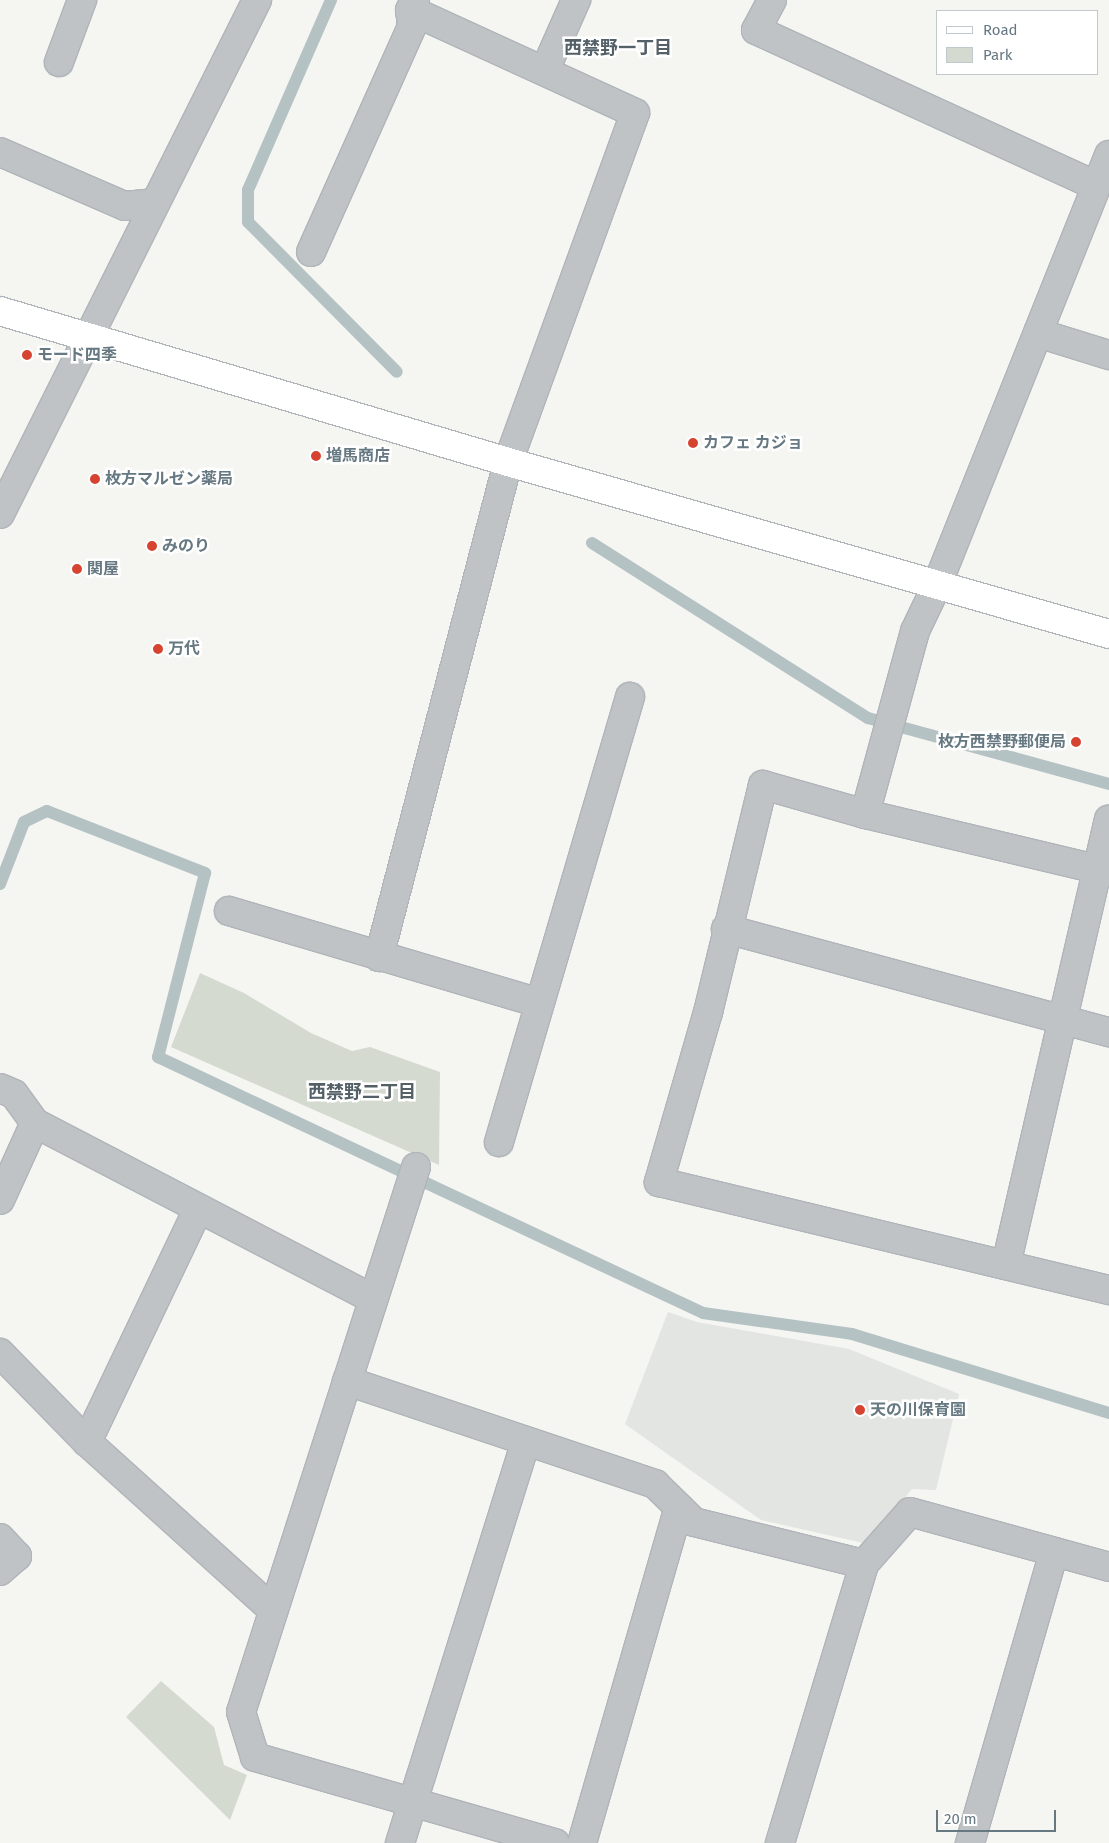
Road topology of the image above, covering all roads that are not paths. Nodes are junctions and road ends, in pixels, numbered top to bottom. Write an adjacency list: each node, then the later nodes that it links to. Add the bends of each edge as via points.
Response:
1 (82, 0): 6 (street)
2 (257, 0): 11 (street)
3 (576, 0): 7 (street)
4 (772, 0): 10 (street, via 756,30)
5 (412, 5): 7 (street); 12 (street, via 412,26)
6 (59, 62)
7 (545, 70): 17 (street, via 635,113)
8 (0, 152): 11 (street, via 125,206)
9 (1109, 155): 10 (street)
10 (1095, 185): 14 (street)
11 (155, 203): 15 (street)
12 (312, 252)
13 (0, 311): 15 (street)
14 (1038, 333): 16 (street); 19 (street)
15 (90, 337): 17 (street); 18 (street)
16 (1109, 355)
17 (508, 462): 19 (street); 27 (street)
18 (0, 514)
19 (937, 585): 20 (street); 22 (street, via 914,631)
20 (1109, 634)
21 (630, 696): 28 (street)
22 (865, 814): 24 (street); 26 (street, via 763,785)
23 (1109, 820): 24 (street)
24 (1103, 871): 29 (street)
25 (229, 911): 27 (street)
26 (726, 929): 29 (street); 37 (street, via 708,1012 659,1182)
27 (379, 957): 28 (street)
28 (540, 1003): 33 (street)
29 (1062, 1021): 30 (street); 37 (street)
30 (1109, 1032)
31 (0, 1088): 32 (street, via 14,1094)
32 (35, 1123): 35 (street); 36 (street)
33 (498, 1142)
34 (412, 1176): 39 (street)
35 (0, 1200)
36 (198, 1209): 39 (street); 43 (street)
37 (1006, 1265): 38 (street)
38 (1109, 1290)
39 (374, 1299): 41 (street)
40 (0, 1353): 43 (street)
41 (347, 1381): 42 (street); 50 (street)
42 (526, 1441): 44 (street, via 655,1484); 51 (street)
43 (87, 1442): 50 (street)
44 (679, 1508): 47 (street, via 694,1522); 54 (street)
45 (0, 1538): 49 (street, via 17,1556)
46 (1054, 1552): 47 (street, via 910,1512); 48 (street); 56 (street)
47 (864, 1564): 55 (street)
48 (1109, 1567)
49 (0, 1571)
50 (273, 1610): 51 (street, via 241,1712 255,1757)
51 (412, 1802): 52 (street); 53 (street)
52 (400, 1843)
53 (555, 1843)
54 (582, 1843)
55 (780, 1843)
56 (970, 1843)

